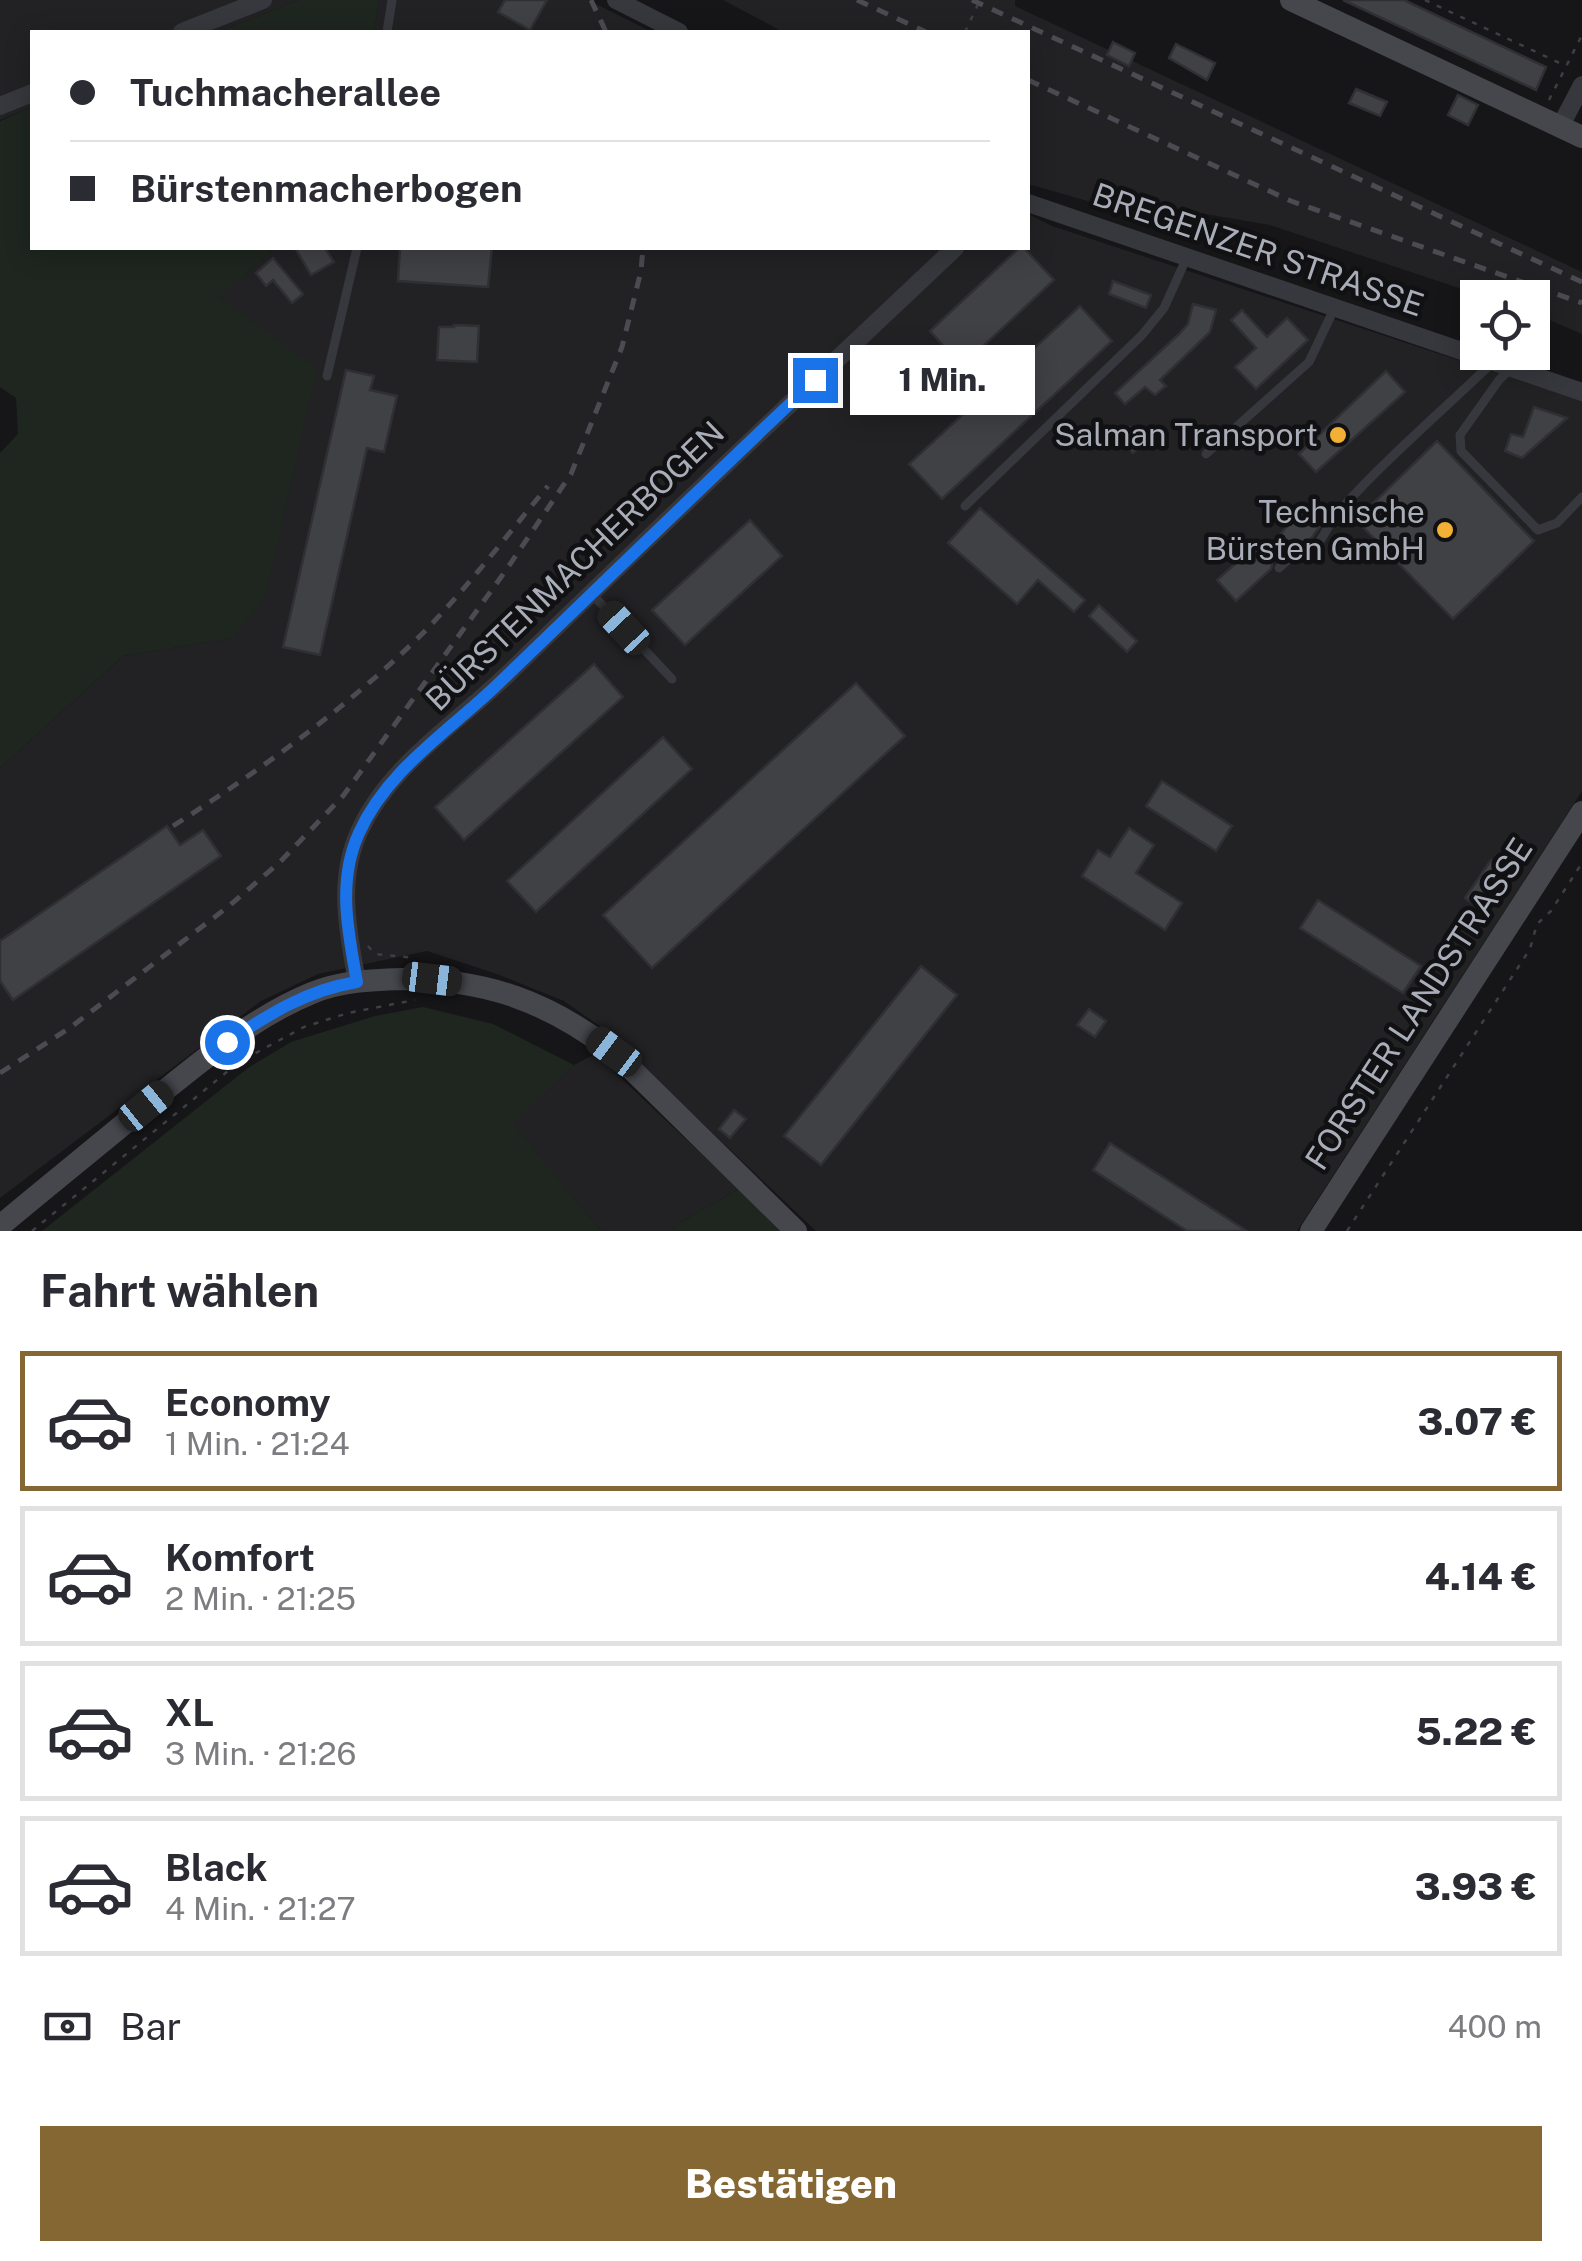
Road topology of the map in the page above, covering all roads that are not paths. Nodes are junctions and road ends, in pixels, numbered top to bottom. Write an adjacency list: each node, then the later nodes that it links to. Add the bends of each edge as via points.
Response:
1 (263, 0): 5 (street)
2 (392, 0): 6 (lane)
3 (616, 0): 7 (street)
4 (1290, 0): 11 (street)
5 (187, 30)
6 (387, 30)
7 (675, 30)
8 (1582, 86): 11 (street)
9 (30, 94): 10 (street)
10 (0, 106)
11 (1571, 132)
12 (1030, 204): 15 (street, BREGENZER STRASSE)
13 (357, 250): 21 (lane)
14 (953, 250): 27 (street, BÜRSTENMACHERBOGEN)
15 (1187, 257): 16 (street, BREGENZER STRASSE); 25 (lane, via 1164,308 1142,335)
16 (1334, 308): 17 (street, BREGENZER STRASSE); 23 (lane, via 1309,362)
17 (1460, 350)
18 (1497, 370): 26 (lane, via 1338,513 1317,547)
19 (1502, 370): 24 (lane, via 1460,435 1462,451 1538,530 1557,523)
20 (1518, 370): 22 (street, BREGENZER STRASSE)
21 (327, 376)
22 (1582, 392)
23 (1206, 454)
24 (1582, 497)
25 (965, 506)
26 (1279, 568)
27 (591, 593): 28 (lane); 30 (street, BÜRSTENMACHERBOGEN, via 386,784 349,863 345,900)
28 (672, 679)
29 (1582, 812): 33 (street, FORSTER LANDSTRASSE)
30 (357, 982): 31 (street, via 273,1011 204,1058); 32 (street, via 469,983 506,991 586,1031)
31 (0, 1226)
32 (796, 1231)
33 (1311, 1231)

